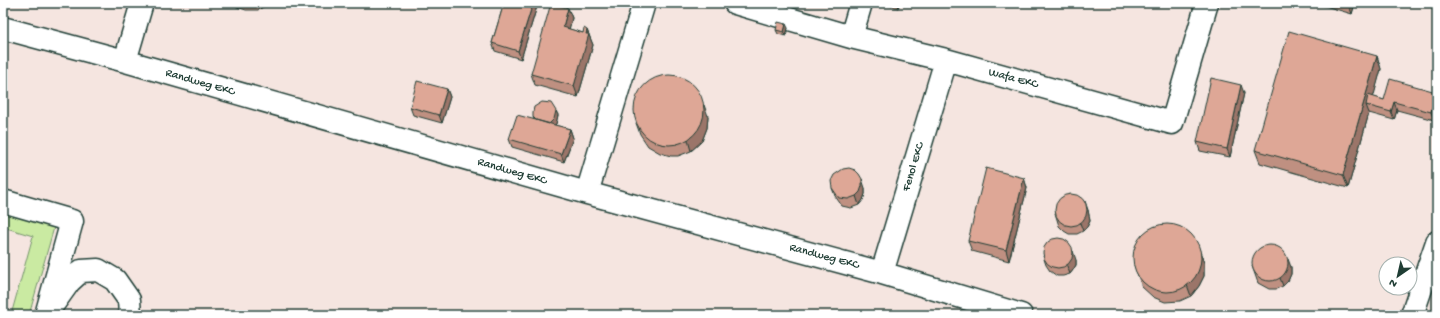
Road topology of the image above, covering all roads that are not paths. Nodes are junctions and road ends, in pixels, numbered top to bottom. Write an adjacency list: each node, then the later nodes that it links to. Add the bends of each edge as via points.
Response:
1 (142, 3): 9 (lane)
2 (644, 3): 10 (lane)
3 (735, 3): 7 (lane, Wafa EKC)
4 (861, 3): 7 (lane)
5 (1207, 3): 8 (lane, Wafa EKC, via 1172,123)
6 (3, 28): 9 (lane, Randweg EKC)
7 (850, 37): 8 (lane, Wafa EKC)
8 (946, 60): 13 (lane, Fenol EKC)
9 (125, 61): 10 (lane, Randweg EKC)
10 (587, 193): 13 (lane, Randweg EKC)
11 (3, 201): 14 (lane, via 72,221)
12 (1437, 242): 17 (lane)
13 (882, 273): 16 (lane, Randweg EKC)
14 (46, 315): 15 (lane, via 69,282 81,271 98,270 115,280 129,300)
15 (130, 315)
16 (1020, 315)
17 (1412, 315)

